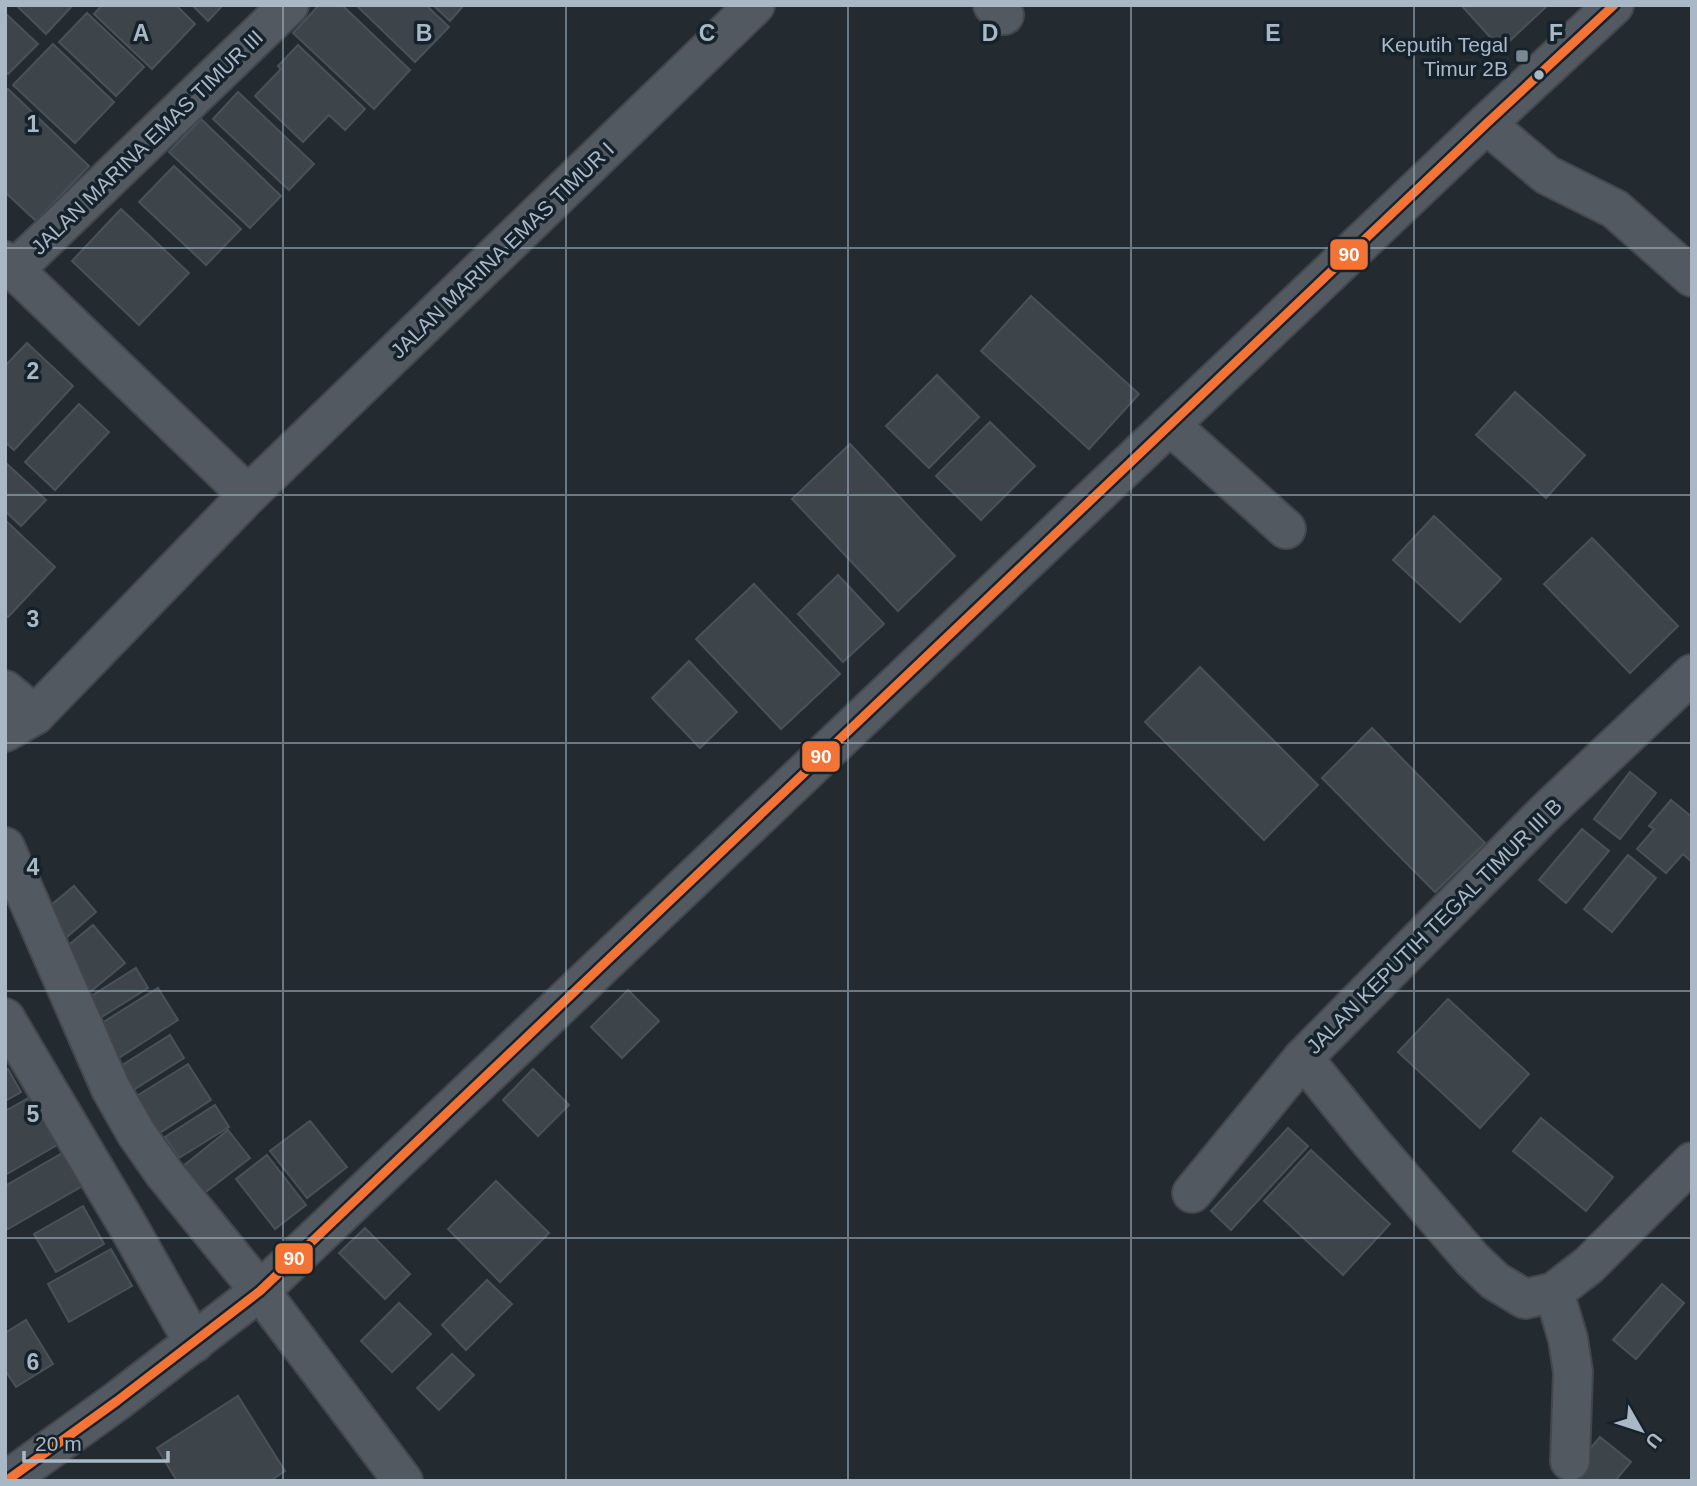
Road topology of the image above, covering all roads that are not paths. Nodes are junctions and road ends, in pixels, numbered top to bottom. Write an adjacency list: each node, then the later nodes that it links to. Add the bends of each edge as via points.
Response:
1 (289, 5): 5 (street, JALAN MARINA EMAS TIMUR III)
2 (755, 5): 8 (street, JALAN MARINA EMAS TIMUR I)
3 (1614, 5): 4 (street)
4 (1486, 124): 6 (street, via 1547,175 1615,209); 7 (street)
5 (10, 265): 8 (street)
6 (1692, 277)
7 (1170, 425): 9 (street); 18 (street)
8 (248, 495): 12 (street, JALAN MARINA EMAS TIMUR I)
9 (1286, 529)
10 (1692, 674): 15 (street, JALAN KEPUTIH TEGAL TIMUR III B, via 1545,812)
11 (5, 690): 12 (street)
12 (20, 724)
13 (5, 847): 18 (street, via 123,1111 164,1173)
14 (5, 1018): 20 (street)
15 (1303, 1058): 17 (street, JALAN KEPUTIH TEGAL TIMUR III B); 19 (street, via 1488,1274 1525,1299)
16 (1692, 1162): 19 (street, via 1589,1265)
17 (1192, 1193)
18 (260, 1292): 20 (street); 23 (street)
19 (1554, 1293): 21 (street, via 1573,1372)
20 (194, 1343): 22 (street)
21 (1570, 1461)
22 (6, 1481)
23 (403, 1481)

